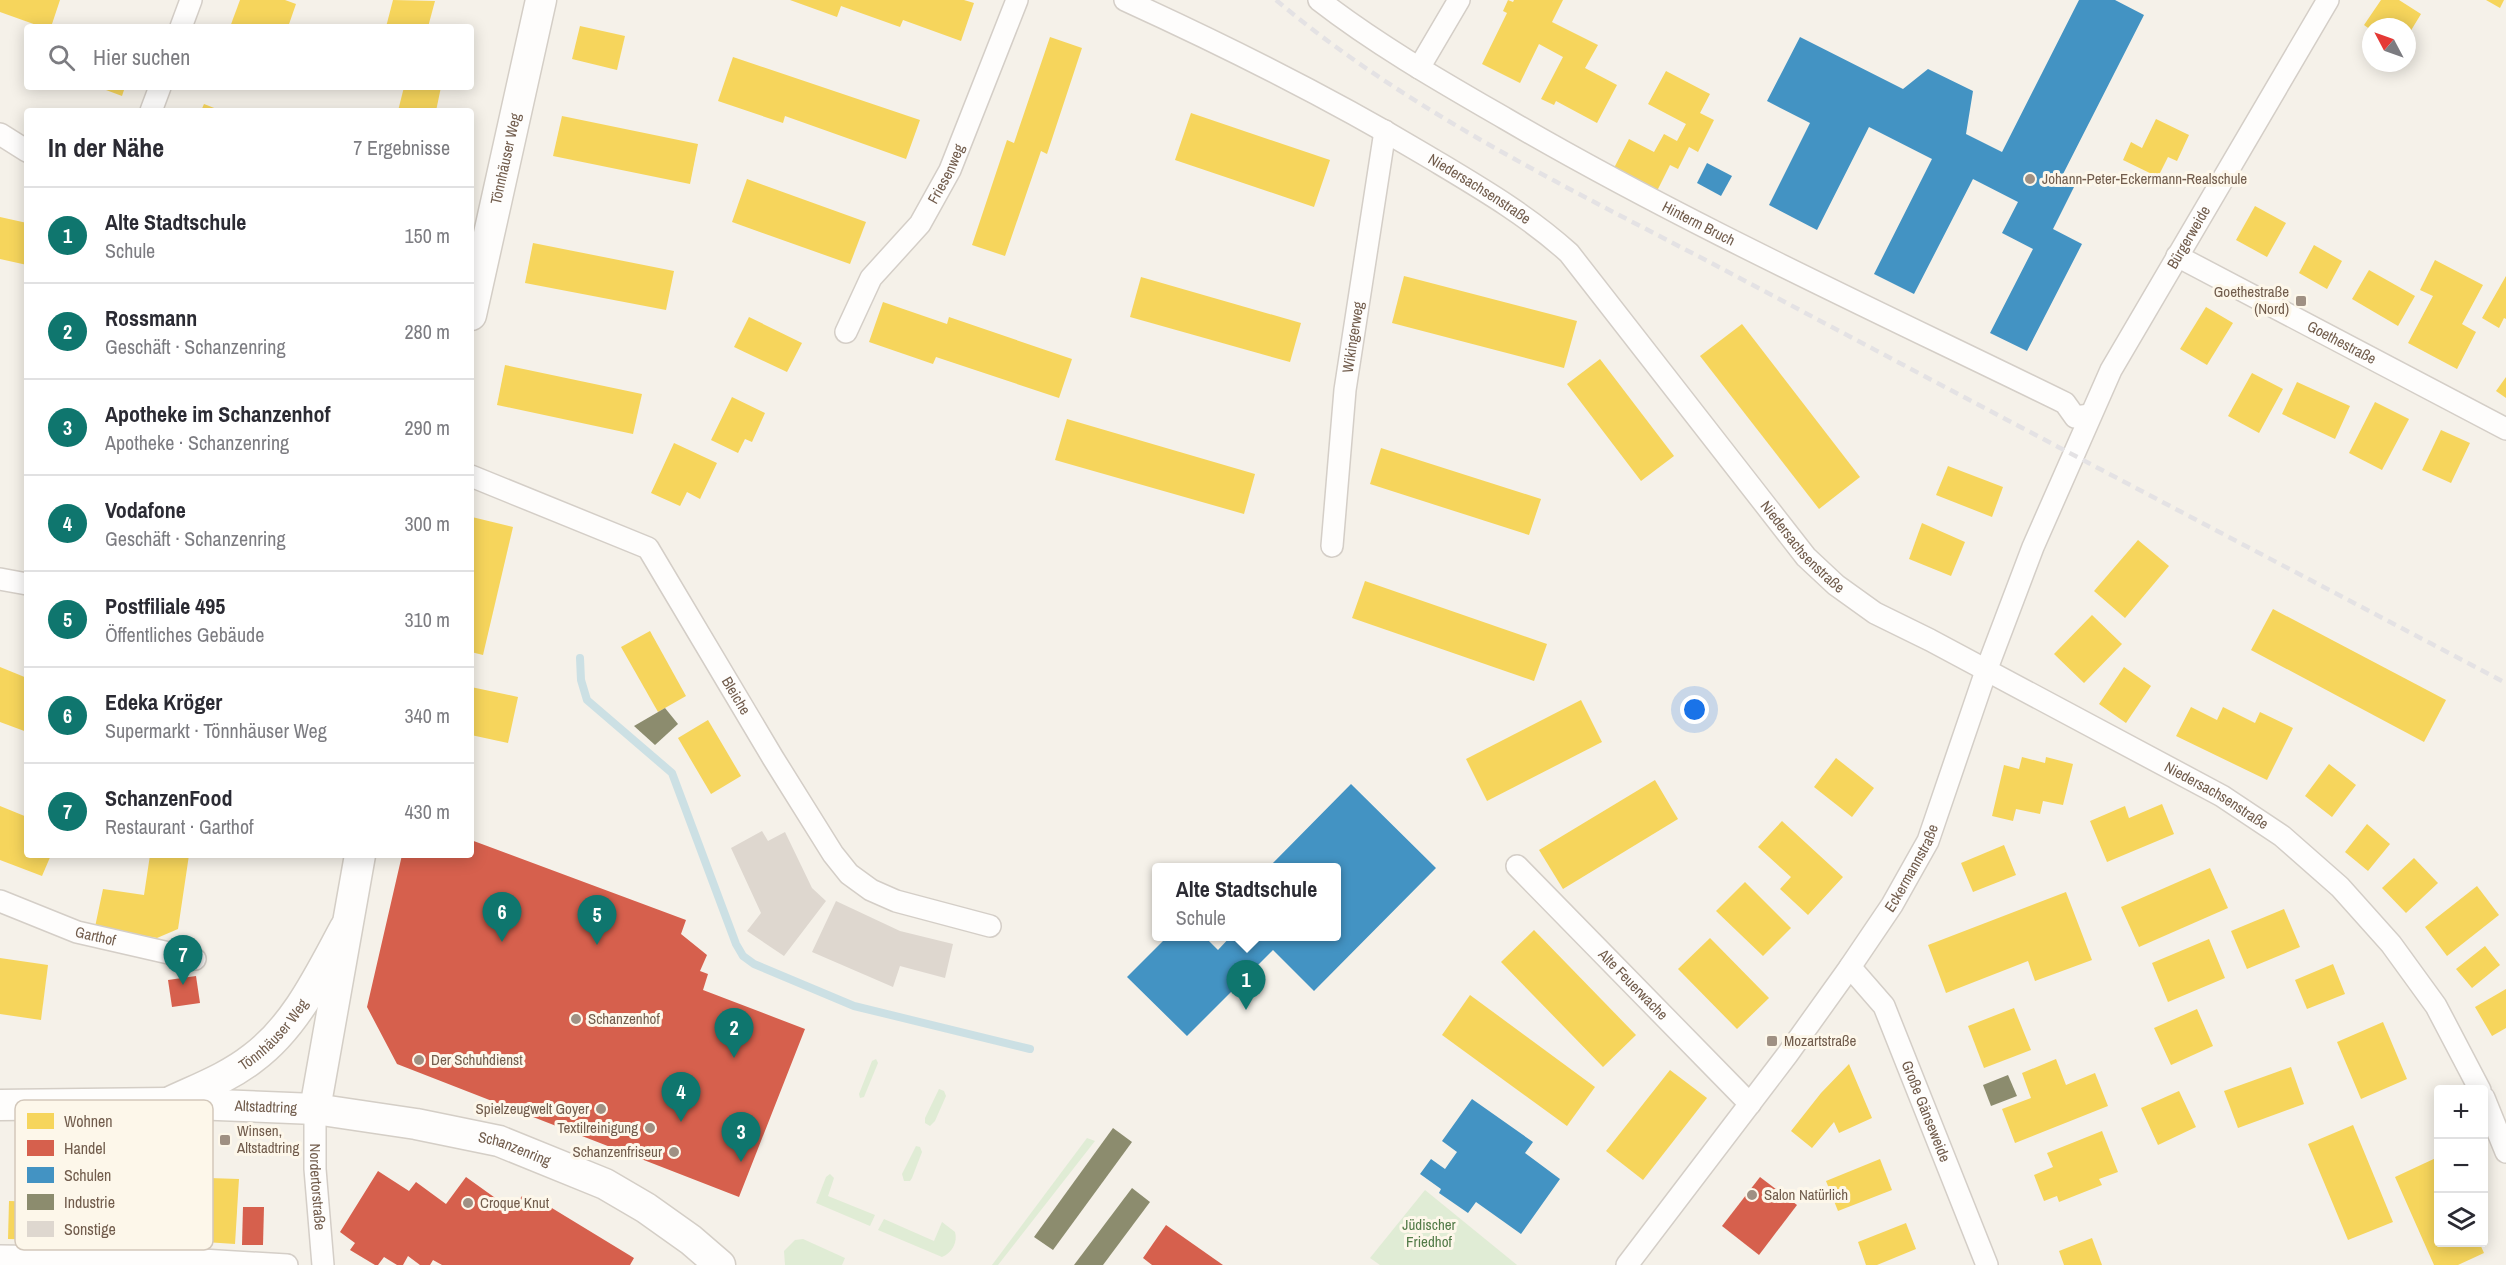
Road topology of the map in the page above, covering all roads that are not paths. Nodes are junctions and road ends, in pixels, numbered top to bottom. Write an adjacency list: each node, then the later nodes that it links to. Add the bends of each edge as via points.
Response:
1 (191, 0): 8 (street)
2 (541, 0): 16 (main road, Tönnhäuser Weg)
3 (1017, 0): 17 (street, Friesenweg, via 950,170 920,224 871,278)
4 (1125, 0): 12 (street, Niedersachsenstraße, via 1212,40)
5 (1319, 0): 9 (street, Hinterm Bruch)
6 (1459, 0): 9 (street)
7 (2328, 0): 15 (street, Bürgerweide)
8 (182, 24)
9 (1419, 68): 18 (street, Hinterm Bruch, via 1656,202 2065,403 2075,417)
10 (159, 90): 11 (street)
11 (153, 108)
12 (1385, 131): 21 (street, Wikingerweg, via 1345,390); 24 (street, Niedersachsenstraße, via 1506,203 1569,253 1806,557 1836,585 1875,614)
13 (0, 134): 14 (street)
14 (24, 149)
15 (2177, 256): 18 (street, Bürgerweide, via 2111,370); 19 (street, Goethestraße)
16 (474, 302)
17 (846, 332)
18 (2090, 415): 24 (street, Eckermannstraße, via 2033,547)
19 (2506, 429)
20 (474, 477): 28 (street, Bleiche, via 648,548 773,758 849,874 896,901)
21 (1332, 546)
22 (0, 579): 23 (street)
23 (24, 583)
24 (1986, 671): 31 (street, Eckermannstraße, via 1928,842); 32 (street, Niedersachsenstraße, via 2222,796 2282,836 2340,887 2391,944 2436,1006)
25 (359, 858): 29 (main road, Tönnhäuser Weg)
26 (1517, 866): 34 (street, Alte Feuerwache)
27 (0, 901): 30 (street, Garthof, via 77,932)
28 (990, 927)
29 (345, 928): 33 (main road, Tönnhäuser Weg, via 309,995 255,1058 223,1078); 39 (main road, Tönnhäuser Weg)
30 (195, 959)
31 (1850, 967): 34 (street, Eckermannstraße); 46 (street, Große Gänseweide, via 1884,1006)
32 (2478, 1085)
33 (174, 1100)
34 (1750, 1104): 45 (street, Eckermannstraße)
35 (0, 1105): 36 (main road, Altstadtring)
36 (15, 1105)
37 (213, 1105): 39 (main road, Altstadtring)
38 (2488, 1108): 40 (street)
39 (315, 1109): 43 (street, Nordertorstraße); 44 (main road, Schanzenring, via 499,1141 605,1185 646,1208)
40 (2506, 1152)
41 (0, 1256): 42 (street)
42 (287, 1265)
43 (322, 1265)
44 (720, 1265)
45 (1628, 1265)
46 (1986, 1265)

